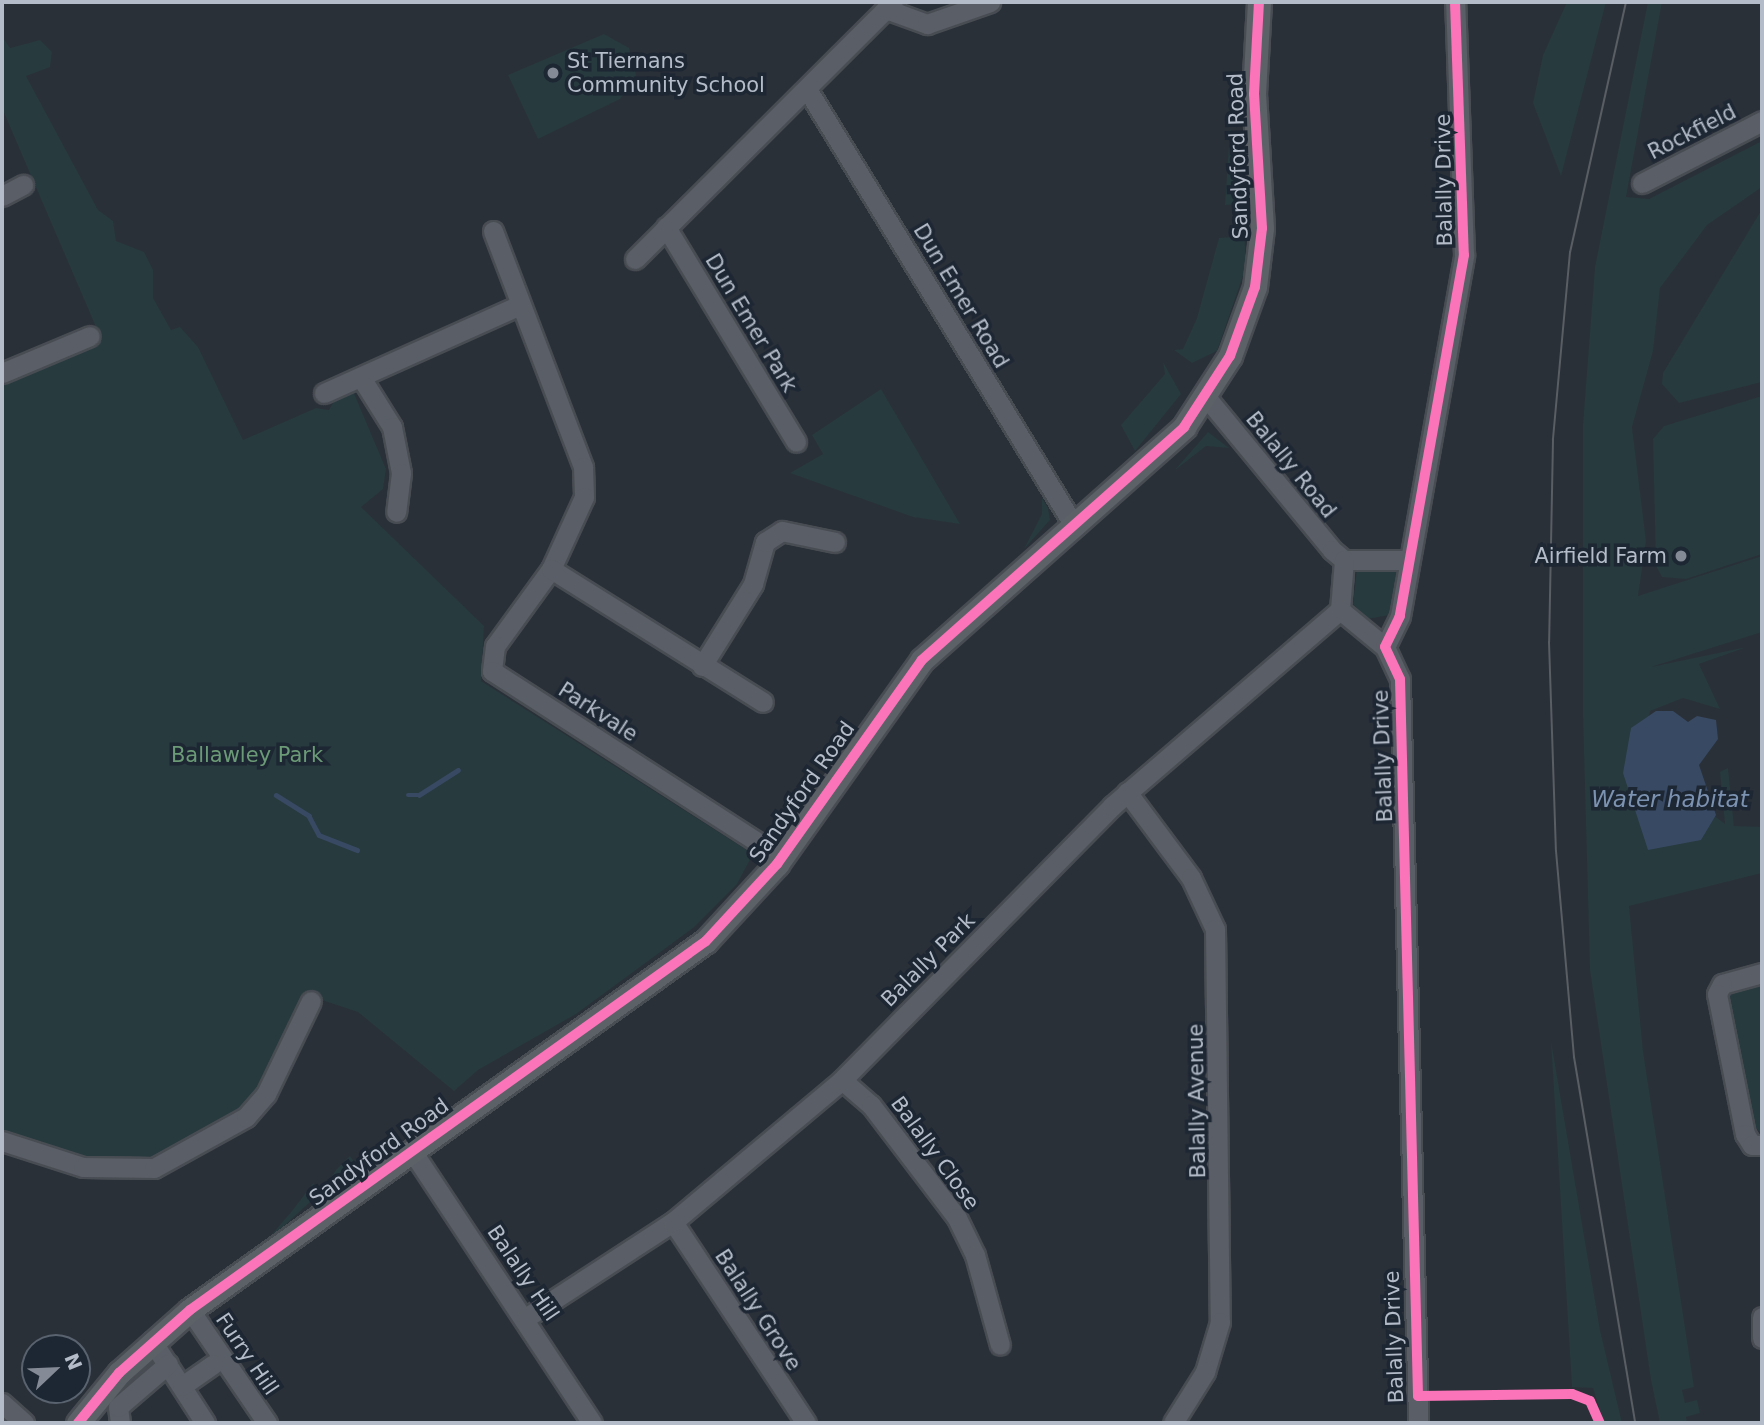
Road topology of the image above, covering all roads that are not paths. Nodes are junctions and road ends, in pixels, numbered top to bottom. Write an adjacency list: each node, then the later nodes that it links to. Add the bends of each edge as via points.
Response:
1 (990, 2): 4 (street, via 927,24)
2 (1259, 2): 18 (main road, Sandyford Road, via 1254,94 1260,257 1242,328)
3 (1455, 2): 24 (street, Balally Drive, via 1464,255)
4 (890, 5): 5 (street)
5 (807, 89): 10 (street); 21 (street, Dun Emer Road)
6 (1762, 121): 7 (street, Rockfield)
7 (1642, 183)
8 (23, 185): 9 (street)
9 (2, 196)
10 (666, 227): 12 (street); 19 (street, Dun Emer Park)
11 (494, 231): 13 (street, Parkvale)
12 (635, 259)
13 (520, 305): 16 (street); 25 (street, Parkvale, via 583,467 584,497)
14 (90, 336): 15 (street)
15 (2, 373)
16 (362, 379): 17 (street); 20 (street, via 392,427 401,473)
17 (324, 393)
18 (1206, 397): 21 (main road, Sandyford Road, via 1161,452); 23 (street, Balally Road)
19 (796, 442)
20 (396, 512)
21 (1075, 527): 31 (main road, Sandyford Road, via 922,660)
22 (835, 542): 28 (street, via 782,531 765,542 753,584)
23 (1343, 560): 24 (street); 26 (street)
24 (1409, 560): 27 (street, Balally Drive, via 1400,616)
25 (551, 569): 28 (street); 31 (street, Parkvale, via 495,646 492,671)
26 (1340, 610): 27 (street); 30 (street, Balally Park)
27 (1385, 647): 57 (street, Balally Drive, via 1400,679)
28 (702, 666): 29 (street)
29 (763, 702)
30 (1127, 792): 34 (street, Balally Park); 56 (street, Balally Avenue, via 1191,878 1215,929 1220,1322 1205,1373)
31 (782, 858): 37 (main road, Sandyford Road, via 679,964)
32 (1762, 973): 36 (street, via 1722,984 1717,994 1745,1134 1752,1145)
33 (311, 1001): 35 (street, via 266,1094 246,1117 154,1168 83,1167)
34 (842, 1080): 38 (street, Balally Park); 44 (street, Balally Close, via 871,1105 957,1218 975,1255)
35 (2, 1141)
36 (1762, 1145)
37 (412, 1151): 39 (main road, Sandyford Road); 40 (street, Balally Hill)
38 (673, 1222): 40 (street, Balally Park); 55 (street, Balally Grove)
39 (190, 1310): 43 (main road, Sandyford Road); 53 (street, Furry Hill)
40 (527, 1317): 54 (street, Balally Hill)
41 (1762, 1317): 42 (street)
42 (1762, 1338)
43 (152, 1342): 45 (street); 50 (main road, Sandyford Road)
44 (1000, 1345)
45 (167, 1364): 47 (street); 51 (street, via 118,1407)
46 (213, 1364): 47 (street)
47 (182, 1386): 52 (street)
48 (2, 1403): 49 (street)
49 (24, 1423)
50 (78, 1423)
51 (120, 1423)
52 (205, 1423)
53 (267, 1423)
54 (592, 1423)
55 (806, 1423)
56 (1173, 1423)
57 (1418, 1423)

